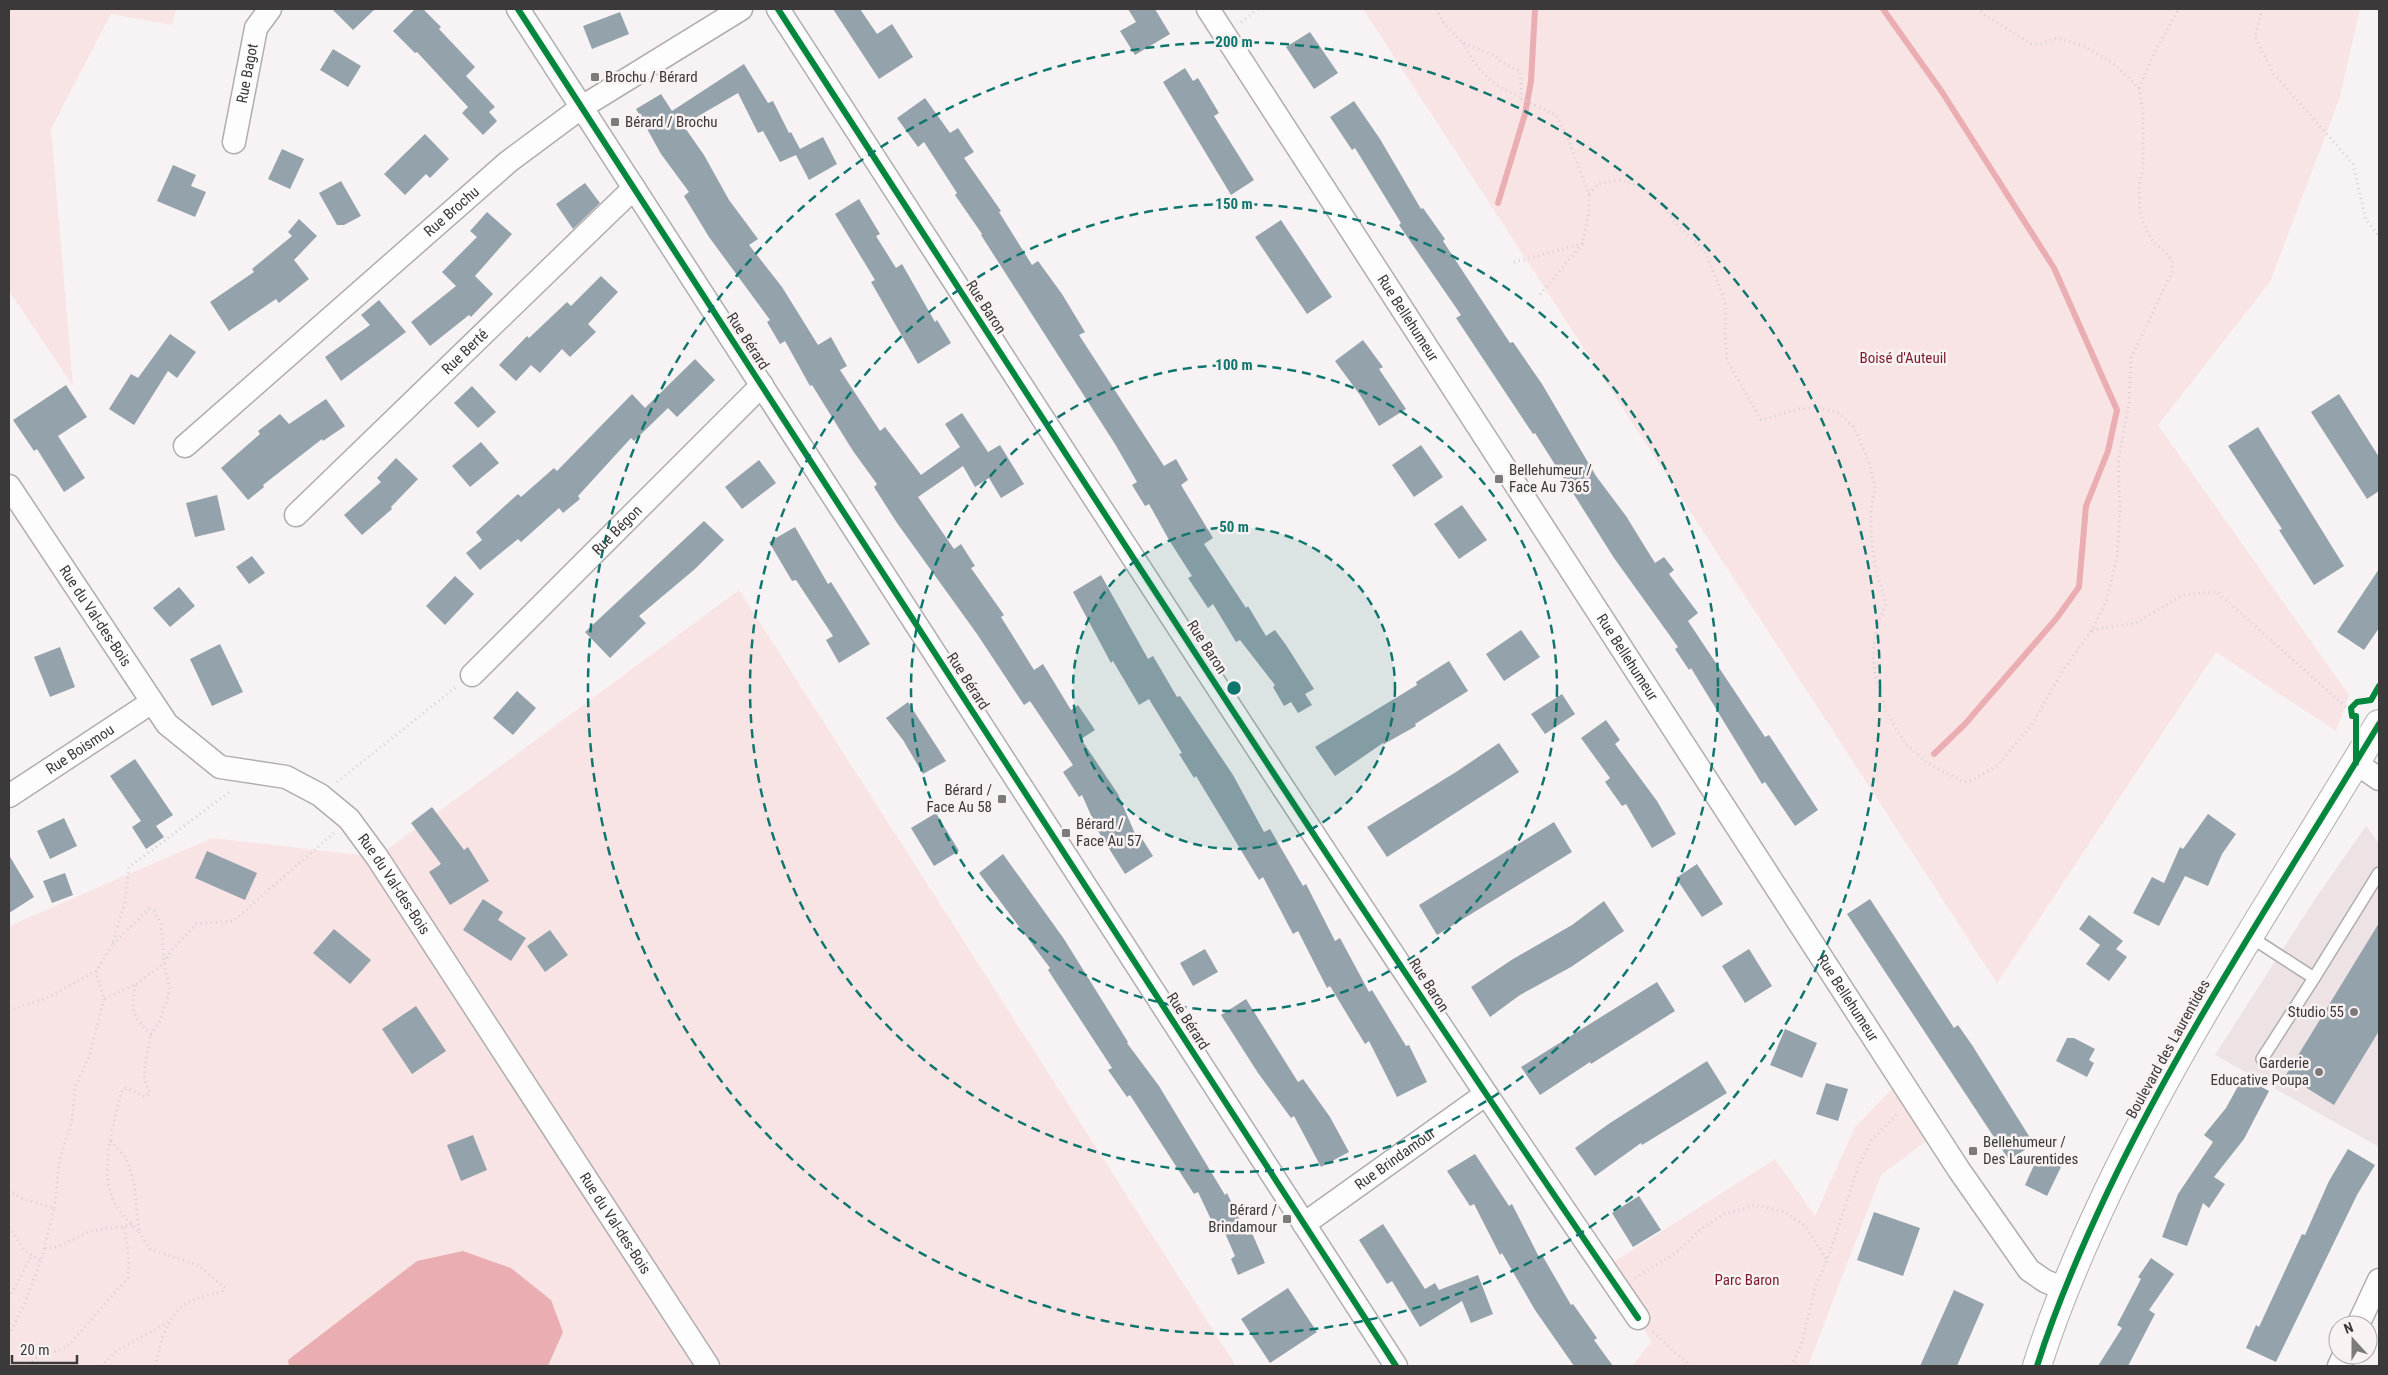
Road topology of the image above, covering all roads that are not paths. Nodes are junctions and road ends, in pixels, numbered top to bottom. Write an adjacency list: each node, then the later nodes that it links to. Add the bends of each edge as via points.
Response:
1 (270, 9): 7 (street, Rue Bagot, via 256,28)
2 (518, 9): 6 (street, Rue Bérard)
3 (741, 9): 6 (street, Rue Brochu)
4 (778, 9): 23 (street, Rue Baron)
5 (1208, 9): 25 (street, Rue Bellehumeur, via 1959,1170 2029,1270)
6 (582, 107): 8 (street, Rue Bérard); 10 (street, Rue Brochu, via 508,162)
7 (234, 142)
8 (634, 188): 9 (street, Rue Bérard); 12 (street, Rue Berté)
9 (762, 386): 13 (street, Rue Bégon); 24 (street, Rue Bérard)
10 (185, 446)
11 (13, 500): 14 (street, Rue du Val-des-Bois)
12 (296, 515)
13 (472, 674)
14 (152, 702): 18 (street, Rue Boismou); 29 (street, Rue du Val-des-Bois, via 167,724 220,767 286,777 320,796 349,819 377,857)
15 (2369, 713): 16 (street, Boulevard des Laurentides)
16 (2356, 763): 17 (street); 20 (street, Boulevard des Laurentides)
17 (2379, 779)
18 (9, 796)
19 (2379, 873): 21 (lane)
20 (2248, 935): 21 (lane); 25 (street, Boulevard des Laurentides, via 2161,1085)
21 (2314, 978): 22 (lane)
22 (2262, 1059)
23 (1486, 1094): 24 (street, Rue Brindamour); 28 (street, Rue Baron)
24 (1304, 1224): 30 (street, Rue Bérard)
25 (2064, 1290): 31 (street, Boulevard des Laurentides)
26 (2377, 1292): 27 (street)
27 (2364, 1315)
28 (1638, 1318)
29 (708, 1366)
30 (1396, 1366)
31 (2037, 1366)

